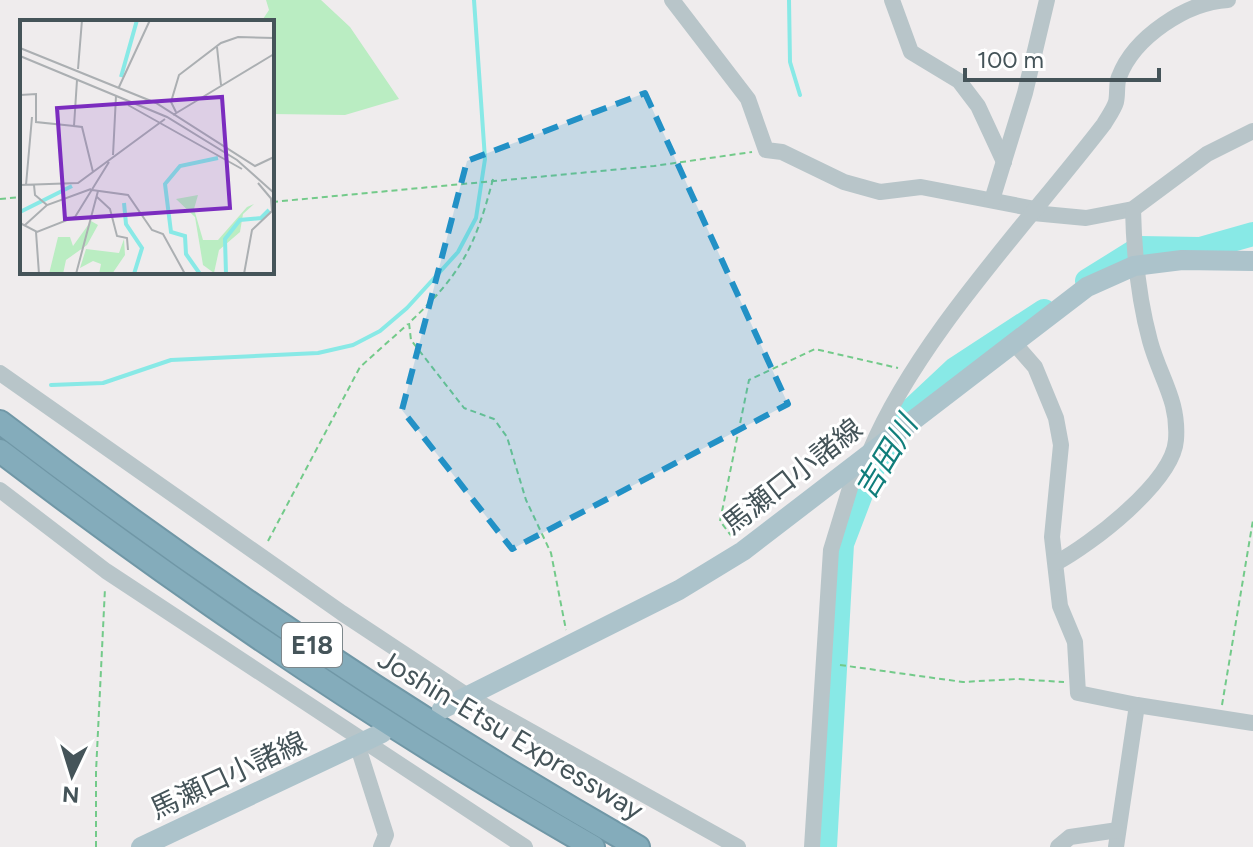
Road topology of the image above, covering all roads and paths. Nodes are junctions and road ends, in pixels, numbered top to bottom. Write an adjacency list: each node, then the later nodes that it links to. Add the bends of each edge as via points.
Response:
1 (672, 0): 6 (street, via 748,99)
2 (892, 0): 7 (street, via 911,52 959,81 978,106)
3 (1047, 0): 7 (street)
4 (1228, 0): 14 (street, via 1177,13 1140,47 1119,76 1116,103 1104,124)
5 (1253, 131): 13 (street, via 1207,154)
6 (766, 150): 8 (path, via 654,166); 11 (street, via 880,192 921,187)
7 (1004, 162): 11 (street)
8 (493, 179): 12 (path); 17 (path, via 479,234 446,288)
9 (20, 197): 10 (path)
10 (0, 199)
11 (992, 200): 14 (street)
12 (274, 202)
13 (1133, 209): 14 (street, via 1086,218); 16 (street)
14 (1034, 211): 19 (street)
15 (1253, 261): 16 (main road, 馬瀬口小諸線)
16 (1134, 266): 18 (main road, 馬瀬口小諸線, via 1087,287); 28 (street, via 1151,346 1175,404 1174,453 1155,481 1085,548)
17 (409, 323): 27 (path, via 360,367); 30 (path, via 411,340 464,408 494,419 507,437 526,500 551,553)
18 (1014, 343): 23 (main road, 馬瀬口小諸線); 28 (street, via 1035,367 1056,418 1061,445 1052,537)
19 (914, 371): 23 (street); 26 (path, via 815,349 749,380 720,521)
20 (0, 373): 27 (street)
21 (0, 422): 45 (highway, Joshin-Etsu Expressway / E18, via 341,665)
22 (0, 451): 44 (highway, Joshin-Etsu Expressway / E18, via 242,627)
23 (864, 456): 26 (main road, 馬瀬口小諸線); 31 (street, via 831,550)
24 (0, 490): 29 (street)
25 (1253, 520): 36 (path)
26 (743, 551): 30 (main road, 馬瀬口小諸線)
27 (260, 555): 33 (street)
28 (1056, 563): 32 (street, via 1060,606 1075,642)
29 (106, 571): 38 (street); 40 (path)
30 (570, 646): 33 (main road, 馬瀬口小諸線)
31 (823, 663): 32 (path, via 963,682); 47 (street)
32 (1077, 683): 34 (street, via 1078,693)
33 (469, 697): 35 (main road, 馬瀬口小諸線); 46 (street)
34 (1137, 705): 36 (street); 39 (street)
35 (442, 709)
36 (1220, 718): 37 (street)
37 (1253, 723)
38 (368, 740): 41 (main road, 馬瀬口小諸線); 42 (street, via 386,835); 43 (street)
39 (1117, 839): 48 (street, via 1070,837)
40 (96, 847)
41 (141, 847)
42 (381, 847)
43 (525, 847)
44 (593, 847)
45 (638, 847)
46 (738, 847)
47 (812, 847)
48 (1058, 847)

